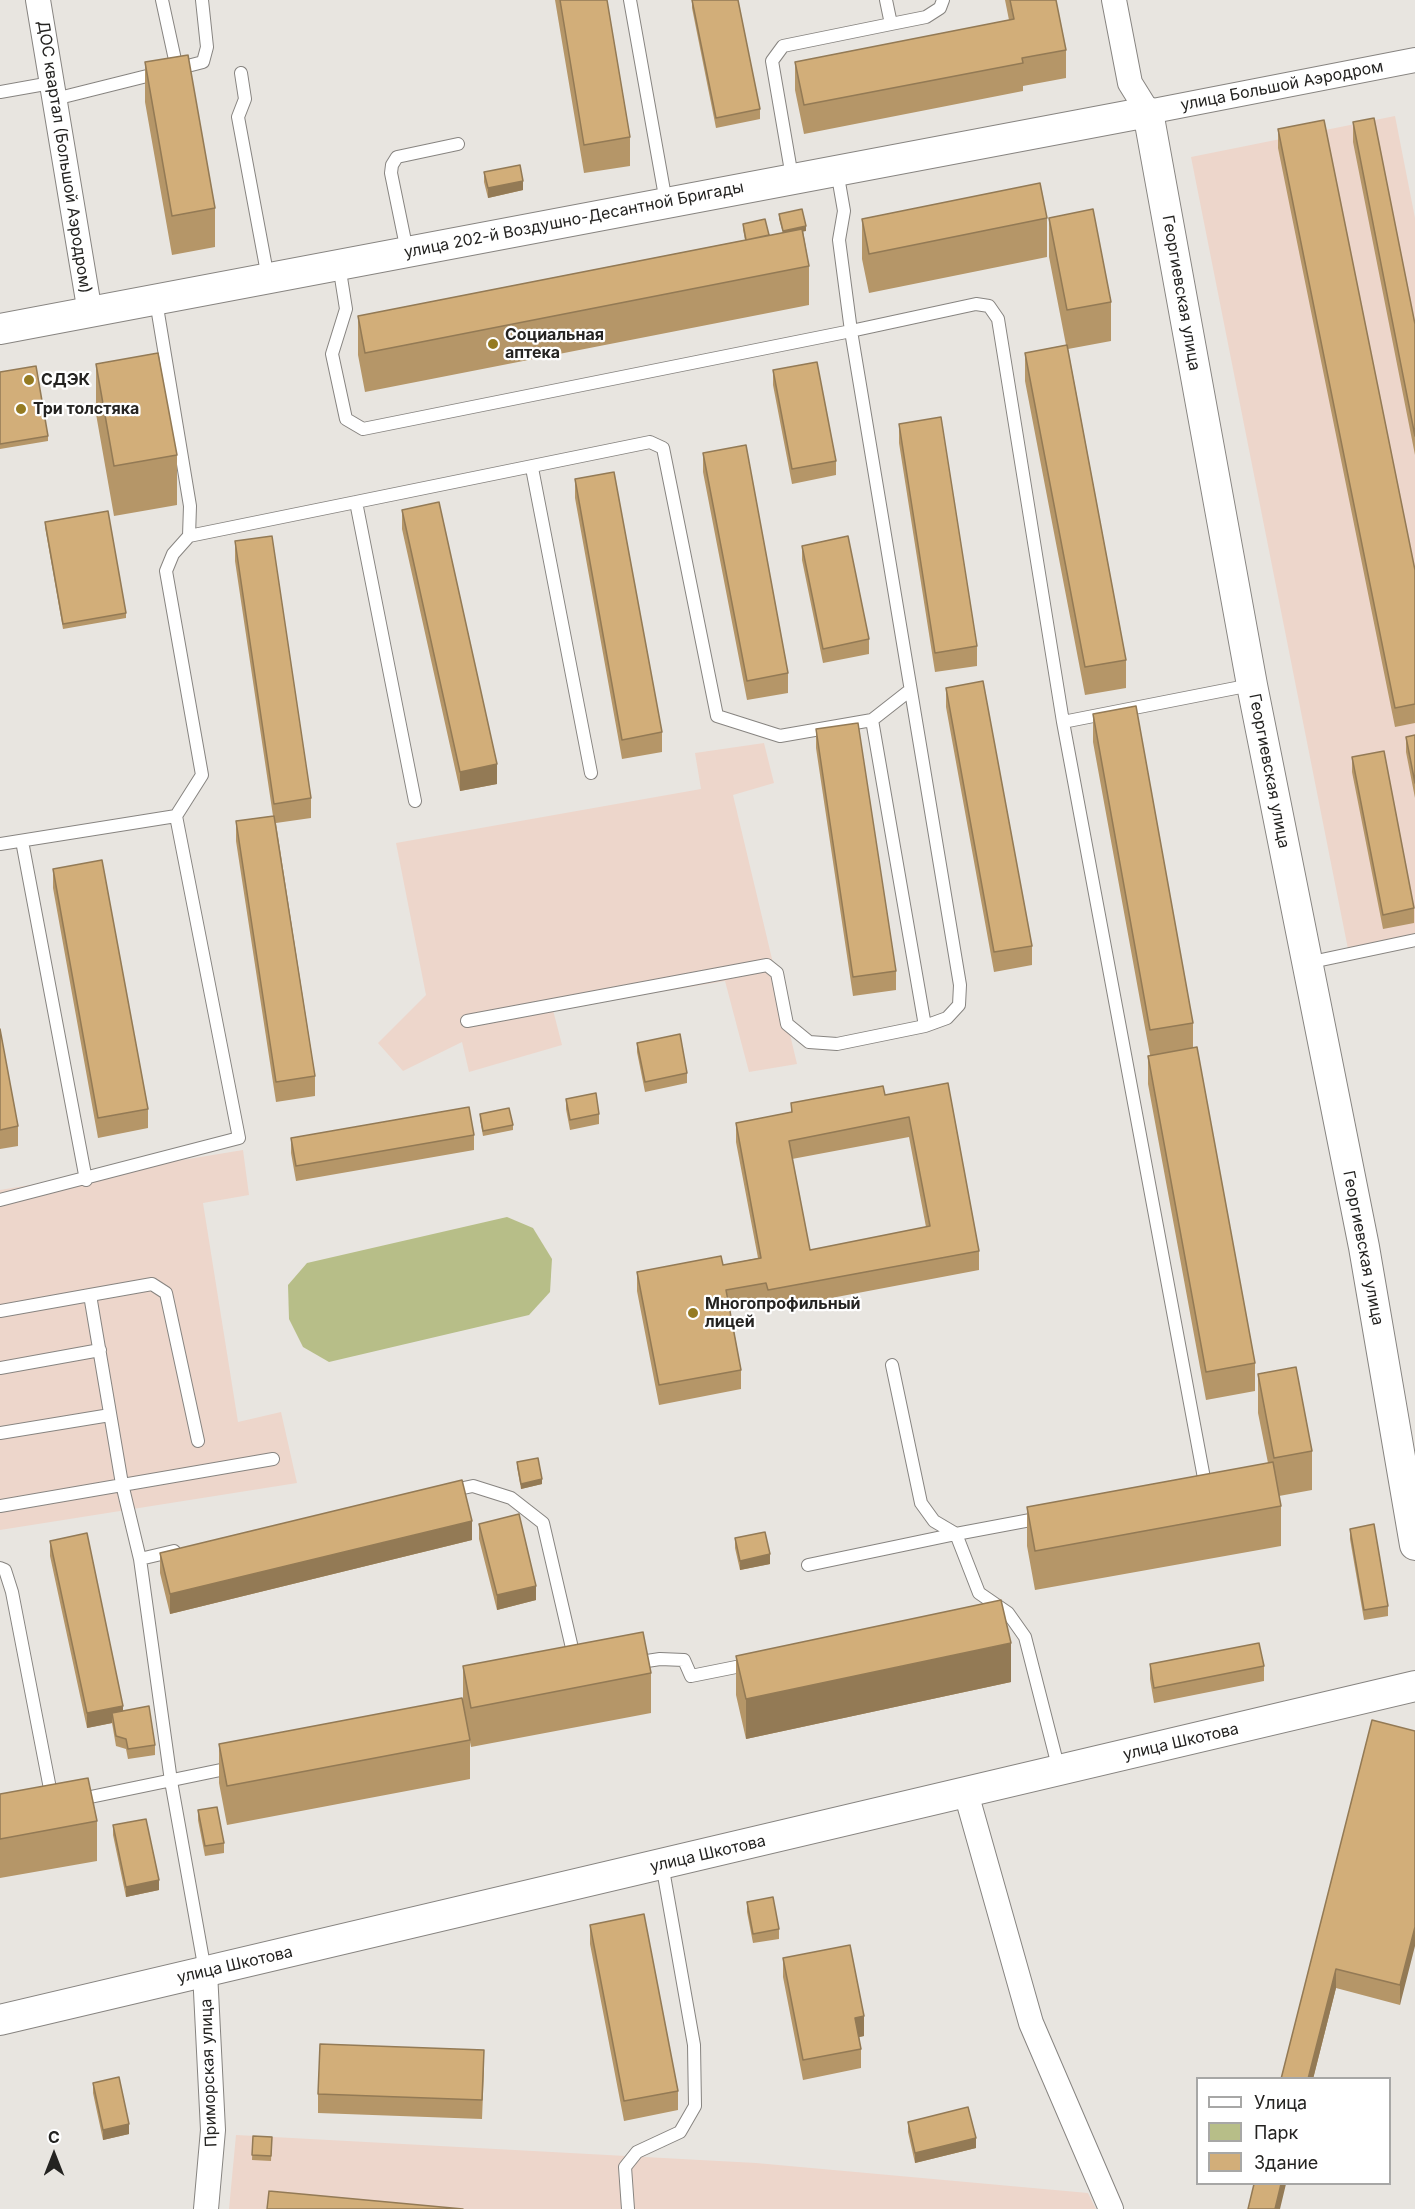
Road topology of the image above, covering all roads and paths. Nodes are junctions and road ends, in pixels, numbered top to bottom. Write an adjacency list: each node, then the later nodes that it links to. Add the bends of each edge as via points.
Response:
1 (38, 0): 12 (street, ДОС квартал (Большой Аэродром))
2 (162, 0): 10 (lane)
3 (202, 0): 10 (lane, via 207,46 203,62)
4 (630, 0): 18 (lane)
5 (886, 0): 8 (lane)
6 (943, 0): 8 (lane, via 940,8 926,17)
7 (1114, 0): 14 (street, Георгиевская улица, via 1130,83)
8 (891, 24): 17 (lane, via 783,46 772,62)
9 (1415, 60): 14 (street, улица Большой Аэродром)
10 (177, 69): 12 (lane)
11 (241, 73): 21 (lane, via 245,99 238,117)
12 (53, 91): 13 (lane); 23 (street, ДОС квартал (Большой Аэродром))
13 (0, 92)
14 (1148, 112): 16 (street, улица 202-й Воздушно-Десантной Бригады); 29 (street, Георгиевская улица)
15 (458, 144): 19 (lane, via 397,157 392,165)
16 (837, 170): 17 (street, улица 202-й Воздушно-Десантной Бригады); 25 (lane, via 844,211 840,240)
17 (792, 177): 18 (street, улица 202-й Воздушно-Десантной Бригады)
18 (666, 203): 19 (street, улица 202-й Воздушно-Десантной Бригады)
19 (407, 252): 20 (street, улица 202-й Воздушно-Десантной Бригады)
20 (339, 265): 21 (street, улица 202-й Воздушно-Десантной Бригады); 25 (lane, via 346,309 332,354 346,419 363,429)
21 (268, 278): 22 (street, улица 202-й Воздушно-Десантной Бригады)
22 (156, 301): 23 (street, улица 202-й Воздушно-Десантной Бригады); 28 (lane, via 190,506)
23 (90, 313): 24 (street, улица 202-й Воздушно-Десантной Бригады)
24 (0, 329)
25 (851, 331): 30 (lane); 32 (lane, via 976,304 989,306 998,319)
26 (532, 468): 27 (lane); 31 (lane, via 650,442 663,448 717,716 780,736); 33 (lane)
27 (356, 502): 28 (lane); 34 (lane)
28 (189, 536): 35 (lane, via 172,554 166,571 202,776)
29 (1252, 685): 32 (lane); 39 (street, Георгиевская улица)
30 (909, 691): 31 (lane); 41 (lane, via 960,985 959,1005 947,1018)
31 (872, 720): 41 (lane)
32 (1063, 722): 54 (lane, via 1204,1478 1195,1489)
33 (591, 773)
34 (415, 801)
35 (176, 816): 36 (lane); 42 (lane, via 239,1138)
36 (22, 841): 37 (lane); 42 (lane)
37 (0, 844)
38 (1415, 940): 39 (lane)
39 (1306, 963): 59 (street, Георгиевская улица, via 1364,1247)
40 (467, 1021): 41 (lane, via 767,965 777,973 787,1024 809,1042 837,1044)
41 (925, 1026)
42 (86, 1180): 43 (lane)
43 (0, 1200)
44 (90, 1295): 45 (lane); 46 (lane); 51 (lane, via 152,1284 166,1293)
45 (0, 1311)
46 (100, 1350): 48 (lane); 49 (lane)
47 (892, 1365): 58 (lane, via 921,1503 934,1521)
48 (0, 1368)
49 (110, 1415): 50 (lane); 53 (lane)
50 (0, 1433)
51 (198, 1442)
52 (273, 1459): 53 (lane)
53 (122, 1484): 56 (lane); 61 (lane)
54 (1183, 1491)
55 (438, 1493): 68 (lane, via 473,1486 511,1498 543,1523)
56 (0, 1506)
57 (1058, 1514): 58 (lane)
58 (956, 1534): 62 (lane); 64 (lane, via 980,1593)
59 (1415, 1545)
60 (186, 1549): 61 (lane)
61 (140, 1559): 72 (lane)
62 (808, 1565)
63 (0, 1568): 72 (lane, via 5,1570 12,1592 48,1805)
64 (1008, 1612): 65 (lane); 71 (lane, via 1025,1637)
65 (985, 1617)
66 (762, 1662): 67 (lane, via 691,1677 684,1660)
67 (624, 1665)
68 (577, 1672)
69 (1415, 1686): 71 (street, улица Шкотова)
70 (253, 1763): 72 (lane)
71 (1059, 1771): 73 (street, улица Шкотова)
72 (171, 1781): 75 (lane)
73 (966, 1793): 74 (street, улица Шкотова); 79 (street, via 1031,2024)
74 (662, 1864): 75 (street, улица Шкотова); 78 (lane, via 694,2045 695,2106 680,2132 637,2152 625,2167)
75 (206, 1972): 76 (street, улица Шкотова); 77 (street, Приморская улица, via 213,2130)
76 (0, 2020)
77 (207, 2209)
78 (628, 2209)
79 (1111, 2209)

